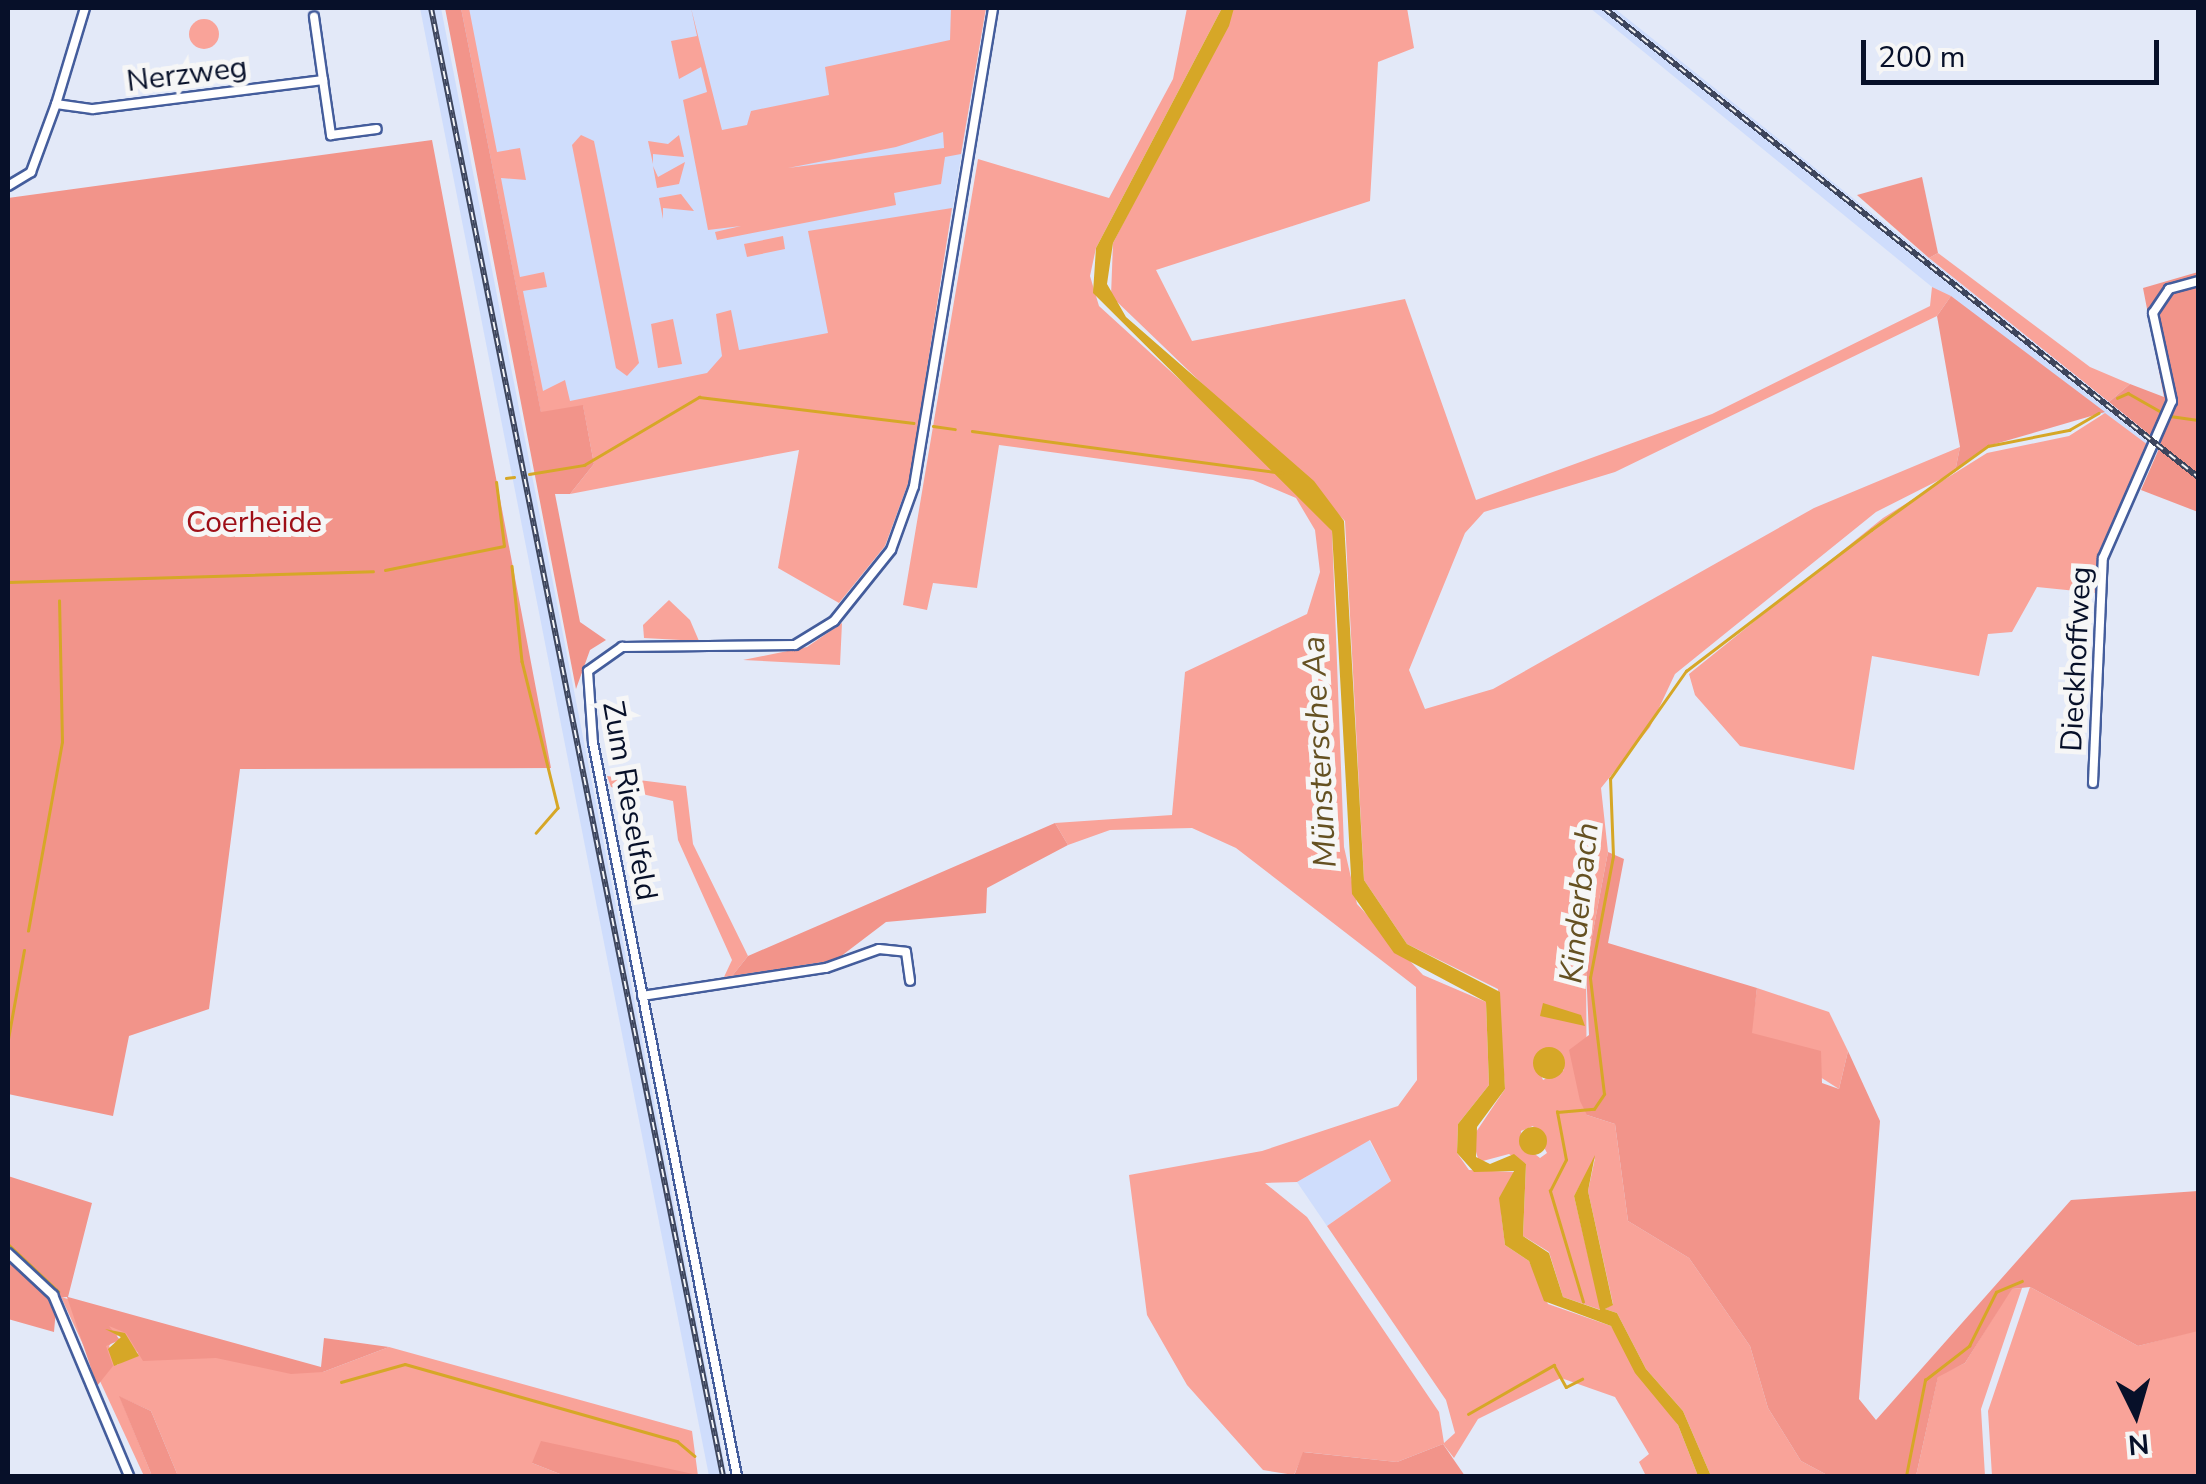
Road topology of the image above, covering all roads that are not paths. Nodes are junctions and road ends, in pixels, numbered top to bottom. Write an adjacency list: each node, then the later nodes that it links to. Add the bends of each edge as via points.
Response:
1 (85, 8): 5 (street)
2 (993, 8): 11 (street, Zum Rieselfeld, via 914,486 891,550 834,621 795,646 622,647 588,671 593,742)
3 (314, 17): 4 (street)
4 (323, 80): 5 (street, Nerzweg, via 93,109); 6 (street, via 330,135)
5 (56, 104): 7 (street, via 32,172)
6 (377, 129)
7 (8, 186)
8 (2198, 280): 9 (street, Dieckhoffweg, via 2169,289 2153,313 2172,402 2103,558)
9 (2093, 783)
10 (910, 981): 11 (street, via 906,952 879,949 826,968)
11 (642, 996): 14 (street, Zum Rieselfeld)
12 (8, 1253): 13 (street, via 53,1296)
13 (129, 1476)
14 (737, 1476)

